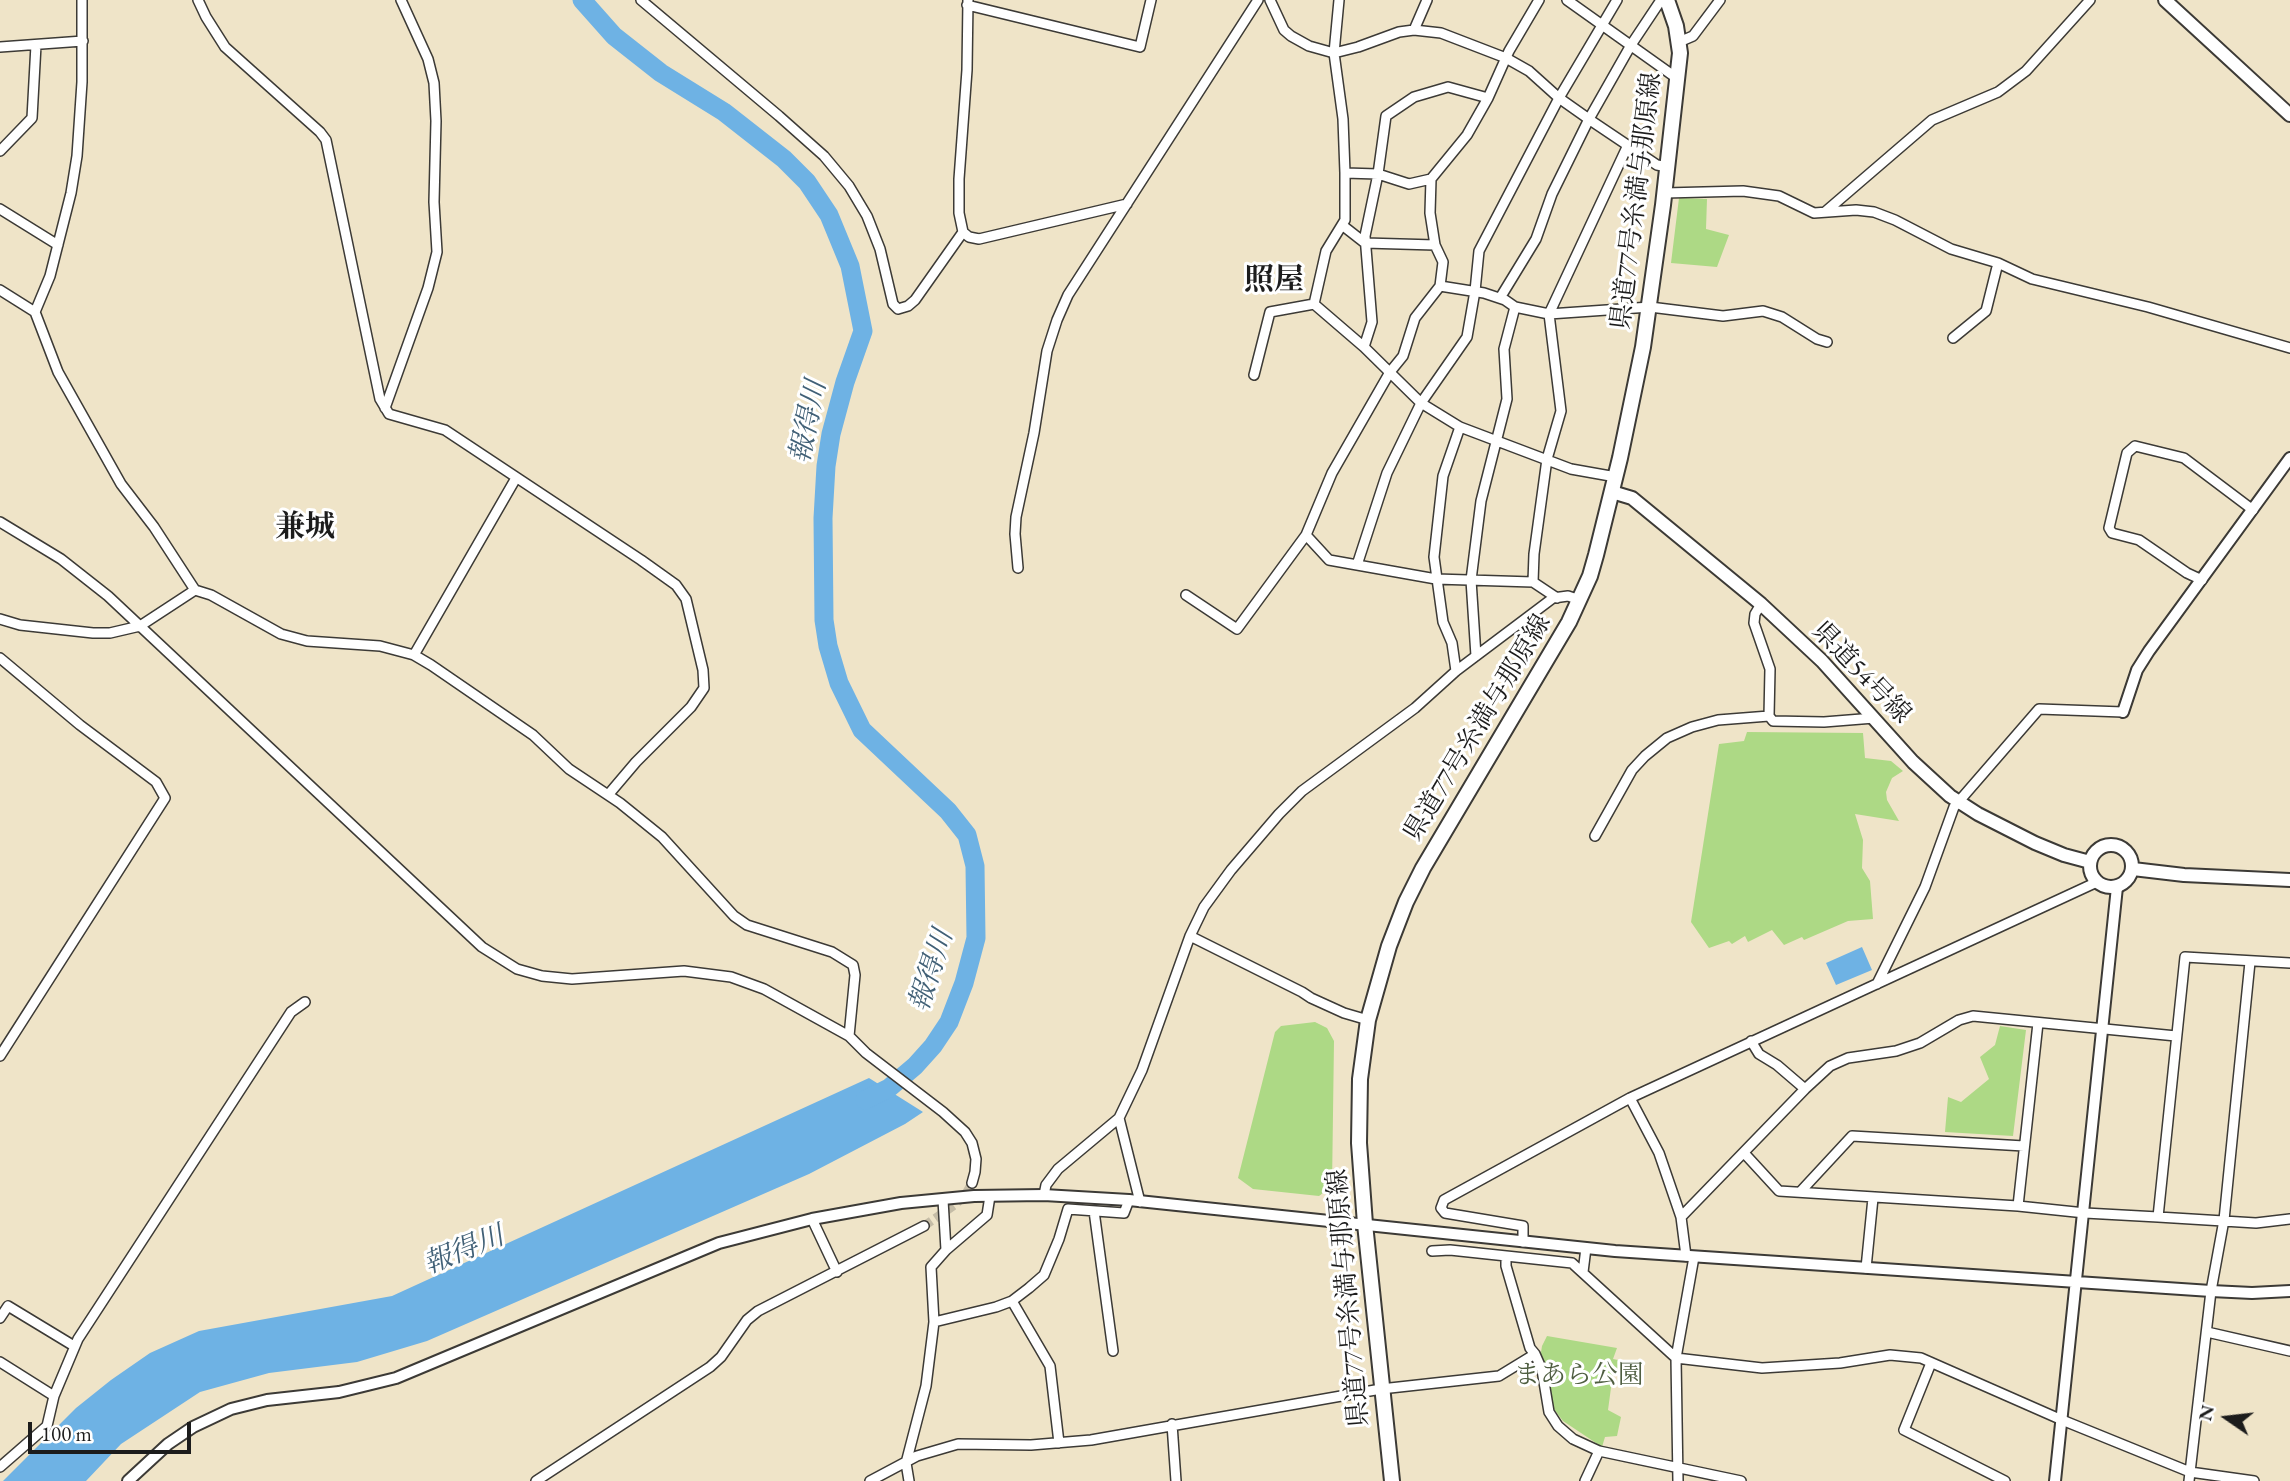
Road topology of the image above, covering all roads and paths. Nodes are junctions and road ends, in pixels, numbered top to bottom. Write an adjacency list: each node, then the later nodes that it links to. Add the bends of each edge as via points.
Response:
1 (82, 0): 21 (street)
2 (198, 0): 65 (street, via 225,47 326,139)
3 (401, 0): 65 (street, via 434,83 437,251)
4 (641, 0): 44 (street, via 824,156 849,186 867,216 892,304 898,309 915,300)
5 (1151, 0): 18 (street, via 1140,47)
6 (1258, 0): 40 (street)
7 (1270, 0): 26 (street, via 1291,36)
8 (1339, 0): 26 (street)
9 (1427, 0): 20 (street)
10 (1539, 0): 27 (street)
11 (1567, 0): 19 (street)
12 (1617, 0): 19 (street)
13 (1661, 0): 24 (street)
14 (1667, 0): 22 (main road, 県道77号糸満与那原線)
15 (1720, 0): 22 (street, via 1693,36)
16 (2090, 0): 42 (street, via 2026,71 1998,92 1932,120)
17 (2165, 0): 31 (main road)
18 (967, 3): 44 (street, via 959,190)
19 (1602, 25): 24 (street); 30 (street)
20 (1414, 30): 26 (street); 27 (street, via 1441,33)
21 (83, 41): 23 (street); 46 (street, via 77,156)
22 (1679, 42): 28 (main road, 県道77号糸満与那原線)
23 (36, 45): 25 (street); 34 (street, via 32,118)
24 (1631, 46): 28 (street); 32 (street)
25 (0, 47)
26 (1334, 53): 36 (street)
27 (1506, 58): 29 (street); 30 (street, via 1530,71)
28 (1678, 79): 35 (main road, 県道77号糸満与那原線)
29 (1488, 98): 37 (street, via 1448,87 1414,97 1386,116); 38 (street, via 1467,135)
30 (1559, 98): 32 (street); 51 (street, via 1479,251)
31 (2290, 115)
32 (1589, 119): 33 (street); 52 (street, via 1552,194 1536,239)
33 (1628, 145): 35 (street); 57 (street)
34 (0, 151)
35 (1668, 167): 39 (main road, 県道77号糸満与那原線)
36 (1345, 173): 37 (street); 43 (street)
37 (1378, 174): 38 (street, via 1409,184); 45 (street)
38 (1431, 179): 47 (street)
39 (1665, 192): 42 (street, via 1743,191 1779,196 1814,213); 55 (main road, 県道77号糸満与那原線)
40 (1127, 204): 44 (street, via 979,239); 76 (street, via 1069,295 1047,351 1016,517)
41 (0, 209): 46 (street)
42 (1825, 212): 48 (street, via 1874,212 1951,249)
43 (1342, 225): 45 (street); 53 (street, via 1326,251)
44 (964, 232)
45 (1364, 243): 47 (street); 60 (street, via 1373,323)
46 (58, 245): 56 (street)
47 (1435, 245): 49 (street, via 1443,262)
48 (1998, 263): 58 (street, via 1986,312); 61 (street, via 2032,279)
49 (1440, 286): 51 (street); 62 (street, via 1415,318 1404,356)
50 (0, 290): 56 (street)
51 (1475, 291): 52 (street); 64 (street, via 1467,337)
52 (1500, 298): 54 (street)
53 (1314, 304): 60 (street); 63 (street, via 1270,312)
54 (1515, 307): 57 (street); 67 (street, via 1504,349 1507,399)
55 (1650, 307): 57 (street); 59 (street, via 1723,316 1763,311); 71 (main road, 県道77号糸満与那原線)
56 (35, 312): 81 (street, via 58,372 121,484)
57 (1549, 314): 69 (street, via 1561,411)
58 (1953, 338)
59 (1827, 342)
60 (1364, 347): 62 (street)
61 (2290, 348)
62 (1390, 372): 64 (street); 74 (street, via 1332,473)
63 (1254, 375)
64 (1421, 403): 66 (street); 75 (street, via 1387,473)
65 (385, 408): 70 (street, via 396,417 444,430)
66 (1460, 428): 67 (street); 77 (street, via 1443,476 1435,531)
67 (1495, 441): 69 (street); 78 (street, via 1481,501)
68 (2290, 458): 72 (street)
69 (1547, 459): 71 (street); 80 (street)
70 (516, 478): 88 (street); 95 (street, via 649,566 686,599 704,688)
71 (1614, 484): 84 (main road, 県道77号糸満与那原線); 85 (main road, 県道54号線)
72 (2253, 510): 79 (street); 79 (street, via 2185,458 2135,446 2127,453 2109,528 2138,540)
73 (0, 522): 87 (street, via 61,559)
74 (1306, 535): 75 (street, via 1329,560); 82 (street, via 1237,629)
75 (1357, 565): 77 (street)
76 (1018, 569)
77 (1436, 579): 78 (street); 91 (street)
78 (1471, 580): 80 (street); 89 (street)
79 (2202, 580): 92 (street, via 2137,670)
80 (1533, 582): 83 (street)
81 (195, 590): 87 (street); 88 (street, via 281,634)
82 (1186, 594)
83 (1557, 598): 84 (street); 89 (street)
84 (1580, 600): 108 (main road, 県道77号糸満与那原線, via 1412,889 1388,946)
85 (1761, 604): 93 (street, via 1754,623 1770,669); 94 (main road, 県道54号線)
86 (0, 620): 87 (street, via 93,633)
87 (140, 626): 111 (street, via 482,947 517,969 572,979 684,971 731,976)
88 (414, 654): 95 (street, via 533,735 569,769)
89 (1476, 656): 91 (street)
90 (0, 658): 114 (street, via 156,782 165,798)
91 (1456, 671): 103 (street, via 1287,807 1231,870)
92 (2123, 712): 96 (street, via 2039,709)
93 (1769, 716): 94 (street, via 1773,721 1811,722); 97 (street, via 1718,720 1667,738 1632,770)
94 (1874, 718): 96 (main road, 県道54号線, via 1935,784)
95 (608, 795): 111 (street, via 662,836 734,916 747,925 832,952 853,965)
96 (1958, 802): 98 (main road, 県道54号線, via 2035,843); 106 (street, via 1926,887)
97 (1595, 836)
98 (2090, 862): 99 (main road, via 2098,849 2111,844 2125,849); 101 (main road)
99 (2133, 869): 100 (main road); 102 (main road)
100 (2290, 880)
101 (2097, 882): 102 (main road); 106 (street)
102 (2117, 887): 110 (street)
103 (1190, 936): 108 (street, via 1311,998); 117 (street, via 1142,1070)
104 (2250, 962): 105 (street); 112 (street, via 2185,957); 133 (street)
105 (2290, 963)
106 (1877, 984): 113 (street)
107 (305, 1002): 154 (street, via 291,1012)
108 (1368, 1020): 135 (main road, 県道77号糸満与那原線, via 1359,1100)
109 (2038, 1023): 110 (street); 115 (street, via 1973,1016 1920,1043 1848,1058 1830,1066); 118 (street)
110 (2103, 1030): 112 (street); 129 (street)
111 (849, 1036): 120 (street, via 965,1132 976,1159)
112 (2176, 1036): 131 (street)
113 (1751, 1041): 115 (street, via 1759,1054); 116 (street)
114 (0, 1056)
115 (1805, 1089): 119 (street)
116 (1630, 1098): 130 (street, via 1659,1153); 137 (street, via 1444,1200 1441,1208 1445,1213 1522,1226)
117 (1119, 1118): 122 (street, via 1058,1168); 126 (street)
118 (2024, 1146): 121 (street, via 1852,1136); 127 (street)
119 (1745, 1154): 121 (street, via 1779,1191); 130 (street)
120 (972, 1183)
121 (1801, 1191): 124 (street)
122 (1044, 1195): 123 (street); 126 (street)
123 (990, 1196): 125 (street); 139 (street, via 987,1215)
124 (1873, 1198): 127 (street); 143 (street)
125 (943, 1200): 132 (street); 139 (street)
126 (1135, 1201): 128 (street, via 1124,1213); 135 (street)
127 (2018, 1206): 129 (street)
128 (1094, 1211): 149 (street, via 1068,1209 1044,1275); 155 (street)
129 (2085, 1213): 131 (street); 146 (street)
130 (1681, 1217): 142 (street)
131 (2158, 1217): 133 (street)
132 (812, 1219): 144 (street); 171 (street, via 719,1243 396,1378 231,1409 168,1444)
133 (2224, 1220): 134 (street); 147 (street)
134 (2290, 1220)
135 (1365, 1224): 137 (street); 161 (main road, 県道77号糸満与那原線)
136 (924, 1226): 144 (street)
137 (1523, 1241): 138 (street)
138 (1586, 1248): 142 (street); 145 (street)
139 (946, 1250): 152 (street, via 931,1267)
140 (1432, 1251): 141 (street)
141 (1506, 1256): 145 (street, via 1572,1263); 157 (street)
142 (1690, 1256): 143 (street); 158 (street)
143 (1866, 1268): 146 (street)
144 (837, 1272): 172 (street, via 758,1311 709,1367)
145 (1583, 1272): 158 (street)
146 (2078, 1283): 147 (street); 163 (street)
147 (2211, 1291): 148 (street); 153 (street)
148 (2290, 1291)
149 (1012, 1301): 152 (street); 165 (street, via 1050,1366)
150 (4, 1303): 151 (street); 154 (street)
151 (0, 1318)
152 (934, 1322): 167 (street, via 926,1386)
153 (2207, 1332): 156 (street); 170 (street)
154 (74, 1346): 162 (street)
155 (1113, 1351)
156 (2290, 1351)
157 (1535, 1354): 161 (street, via 1499,1376); 166 (street, via 1553,1419 1573,1439)
158 (1676, 1358): 160 (street, via 1762,1368 1890,1355); 169 (street)
159 (0, 1362): 162 (street)
160 (1931, 1363): 163 (street); 180 (street, via 1904,1430)
161 (1381, 1389): 164 (street); 176 (main road, 県道77号糸満与那原線)
162 (54, 1396): 168 (street, via 47,1426)
163 (2062, 1420): 170 (street); 181 (street)
164 (1172, 1424): 165 (street); 175 (street)
165 (1059, 1443): 167 (street, via 958,1444)
166 (1599, 1451): 169 (street); 177 (street)
167 (906, 1463): 173 (street); 174 (street)
168 (0, 1467)
169 (1678, 1468): 178 (street); 179 (street)
170 (2189, 1476): 182 (street)
171 (128, 1481)
172 (536, 1481)
173 (870, 1481)
174 (909, 1481)
175 (1176, 1481)
176 (1392, 1481)
177 (1585, 1481)
178 (1678, 1481)
179 (1741, 1481)
180 (2005, 1481)
181 (2055, 1481)
182 (2254, 1481)

